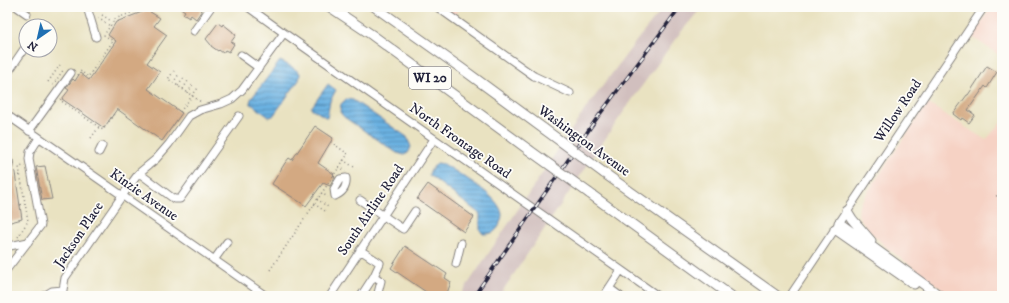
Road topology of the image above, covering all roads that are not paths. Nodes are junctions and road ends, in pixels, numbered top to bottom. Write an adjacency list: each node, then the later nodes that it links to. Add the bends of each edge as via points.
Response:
1 (17, 7): 9 (street)
2 (88, 7): 12 (street)
3 (248, 7): 11 (street, North Frontage Road)
4 (330, 7): 52 (main road, WI 20, bridge)
5 (375, 7): 53 (main road, Washington Avenue / WI 20, bridge)
6 (437, 7): 18 (street, Washington Avenue, via 534,76)
7 (984, 7): 28 (street, Willow Road)
8 (208, 8): 10 (street)
9 (27, 14)
10 (194, 30)
11 (284, 33): 15 (street, Jackson Place); 23 (street, North Frontage Road)
12 (96, 38)
13 (241, 55): 15 (street)
14 (18, 58): 16 (street)
15 (259, 68): 24 (street, Jackson Place, via 232,99 189,116 156,159)
16 (7, 74)
17 (74, 75): 21 (street)
18 (570, 93)
19 (7, 115): 21 (street, Kinzie Avenue)
20 (239, 116): 24 (street, via 180,199 174,199)
21 (29, 131): 22 (street, Kinzie Avenue)
22 (39, 138): 25 (street, Kinzie Avenue); 31 (street, via 30,152 29,159 41,225)
23 (434, 139): 29 (street, South Airline Road); 40 (street, North Frontage Road)
24 (139, 173): 25 (street, Jackson Place)
25 (122, 196): 37 (street, Kinzie Avenue); 43 (street, Jackson Place, via 65,278)
26 (360, 200): 29 (street)
27 (415, 211): 29 (street, via 403,229)
28 (847, 211): 30 (street, Willow Road); 36 (main road)
29 (383, 215): 35 (street, South Airline Road)
30 (837, 226): 36 (main road); 54 (street, Willow Road); 55 (main road)
31 (28, 242): 34 (street); 39 (street)
32 (227, 242): 37 (street)
33 (462, 243): 38 (street)
34 (10, 246)
35 (360, 250): 41 (street, via 380,263); 48 (street, South Airline Road)
36 (881, 253): 56 (main road)
37 (214, 260): 47 (street, Kinzie Avenue)
38 (456, 264)
39 (7, 269)
40 (621, 270): 42 (street); 45 (street, North Frontage Road)
41 (374, 276): 44 (street, via 381,281); 49 (street)
42 (609, 288): 50 (street); 51 (street)
43 (62, 293): 46 (street, Jackson Place, via 52,291)
44 (378, 293)
45 (656, 295)
46 (44, 296)
47 (266, 296)
48 (330, 296)
49 (361, 296)
50 (604, 296)
51 (620, 296)
52 (730, 296)
53 (777, 296)
54 (790, 296)
55 (930, 296)
56 (940, 296)

